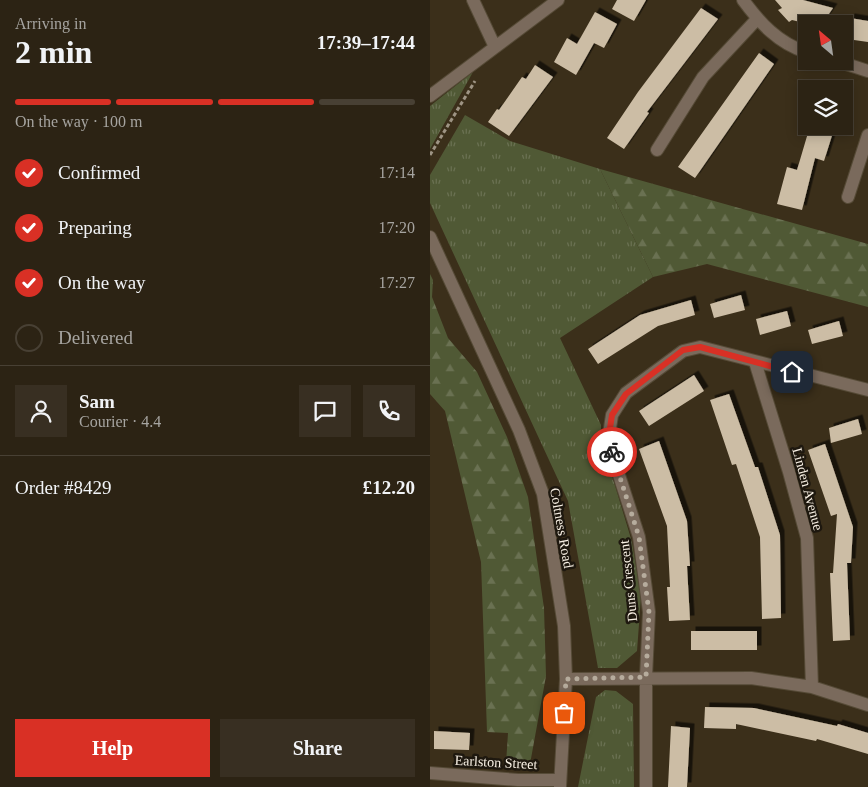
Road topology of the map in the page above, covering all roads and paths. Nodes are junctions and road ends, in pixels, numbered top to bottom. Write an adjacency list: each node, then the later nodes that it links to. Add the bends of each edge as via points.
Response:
1 (473, 0): 5 (street)
2 (558, 0): 5 (street)
3 (743, 0): 4 (street)
4 (757, 19): 6 (street, via 781,40); 12 (street, via 703,77)
5 (495, 47): 7 (street)
6 (798, 48)
7 (482, 57): 10 (street); 13 (path, via 478,75)
8 (853, 66): 9 (street)
9 (868, 71)
10 (430, 96)
11 (868, 135): 14 (street)
12 (657, 150)
13 (430, 155)
14 (848, 197)
15 (430, 237): 19 (street, Coltness Road, via 519,430 543,494 564,626)
16 (754, 362): 17 (street, Duns Crescent); 18 (street, Duns Crescent, via 700,347 683,350 626,394 612,415 608,441 639,537 649,612); 20 (street, Linden Avenue, via 807,538)
17 (868, 390)
18 (646, 677): 19 (street); 20 (street, via 751,678); 25 (street, Duns Crescent)
19 (566, 679): 24 (street, Coltness Road)
20 (812, 687): 21 (street)
21 (868, 705)
22 (430, 773): 23 (street, Earlston Street)
23 (516, 784): 24 (street, Earlston Street)
24 (560, 784)
25 (646, 787)

